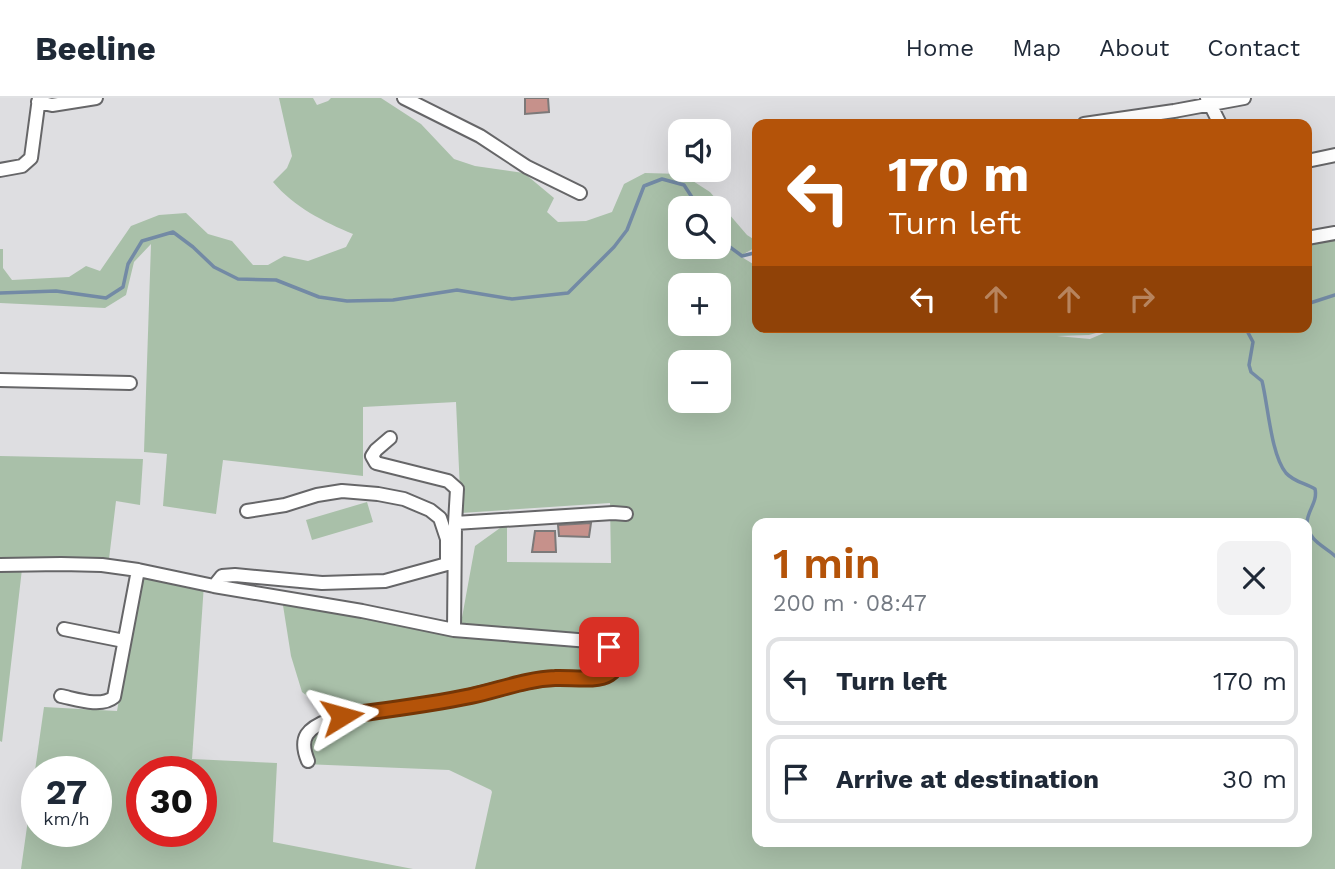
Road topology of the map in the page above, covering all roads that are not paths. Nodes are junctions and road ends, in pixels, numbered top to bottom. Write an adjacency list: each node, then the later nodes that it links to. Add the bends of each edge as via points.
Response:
1 (96, 98): 4 (street, via 52,105)
2 (404, 98): 11 (street)
3 (1244, 98): 5 (street)
4 (39, 100): 10 (street, via 31,158 22,166)
5 (1208, 101): 6 (street); 7 (street)
6 (1111, 119)
7 (1217, 119)
8 (1335, 155): 9 (street)
9 (1312, 160)
10 (0, 170)
11 (580, 193)
12 (1335, 233): 13 (street)
13 (1312, 237)
14 (0, 380): 15 (street)
15 (131, 383)
16 (390, 438): 19 (street, via 372,456 376,463 453,484 457,489)
17 (247, 511): 20 (street, via 342,491 404,499 440,518 447,538)
18 (626, 514): 19 (street)
19 (454, 523): 26 (street)
20 (447, 564): 23 (street, via 385,581 322,583 234,575 222,576); 24 (street)
21 (0, 565): 22 (street, via 102,565)
22 (138, 570): 23 (street); 27 (street)
23 (214, 586): 26 (street)
24 (447, 591)
25 (64, 629): 27 (street)
26 (454, 630): 29 (street, via 602,642 615,654 616,666 602,677 534,681 453,700 329,720 304,737)
27 (124, 641): 28 (street, via 114,697 100,702)
28 (61, 696)
29 (308, 761)

